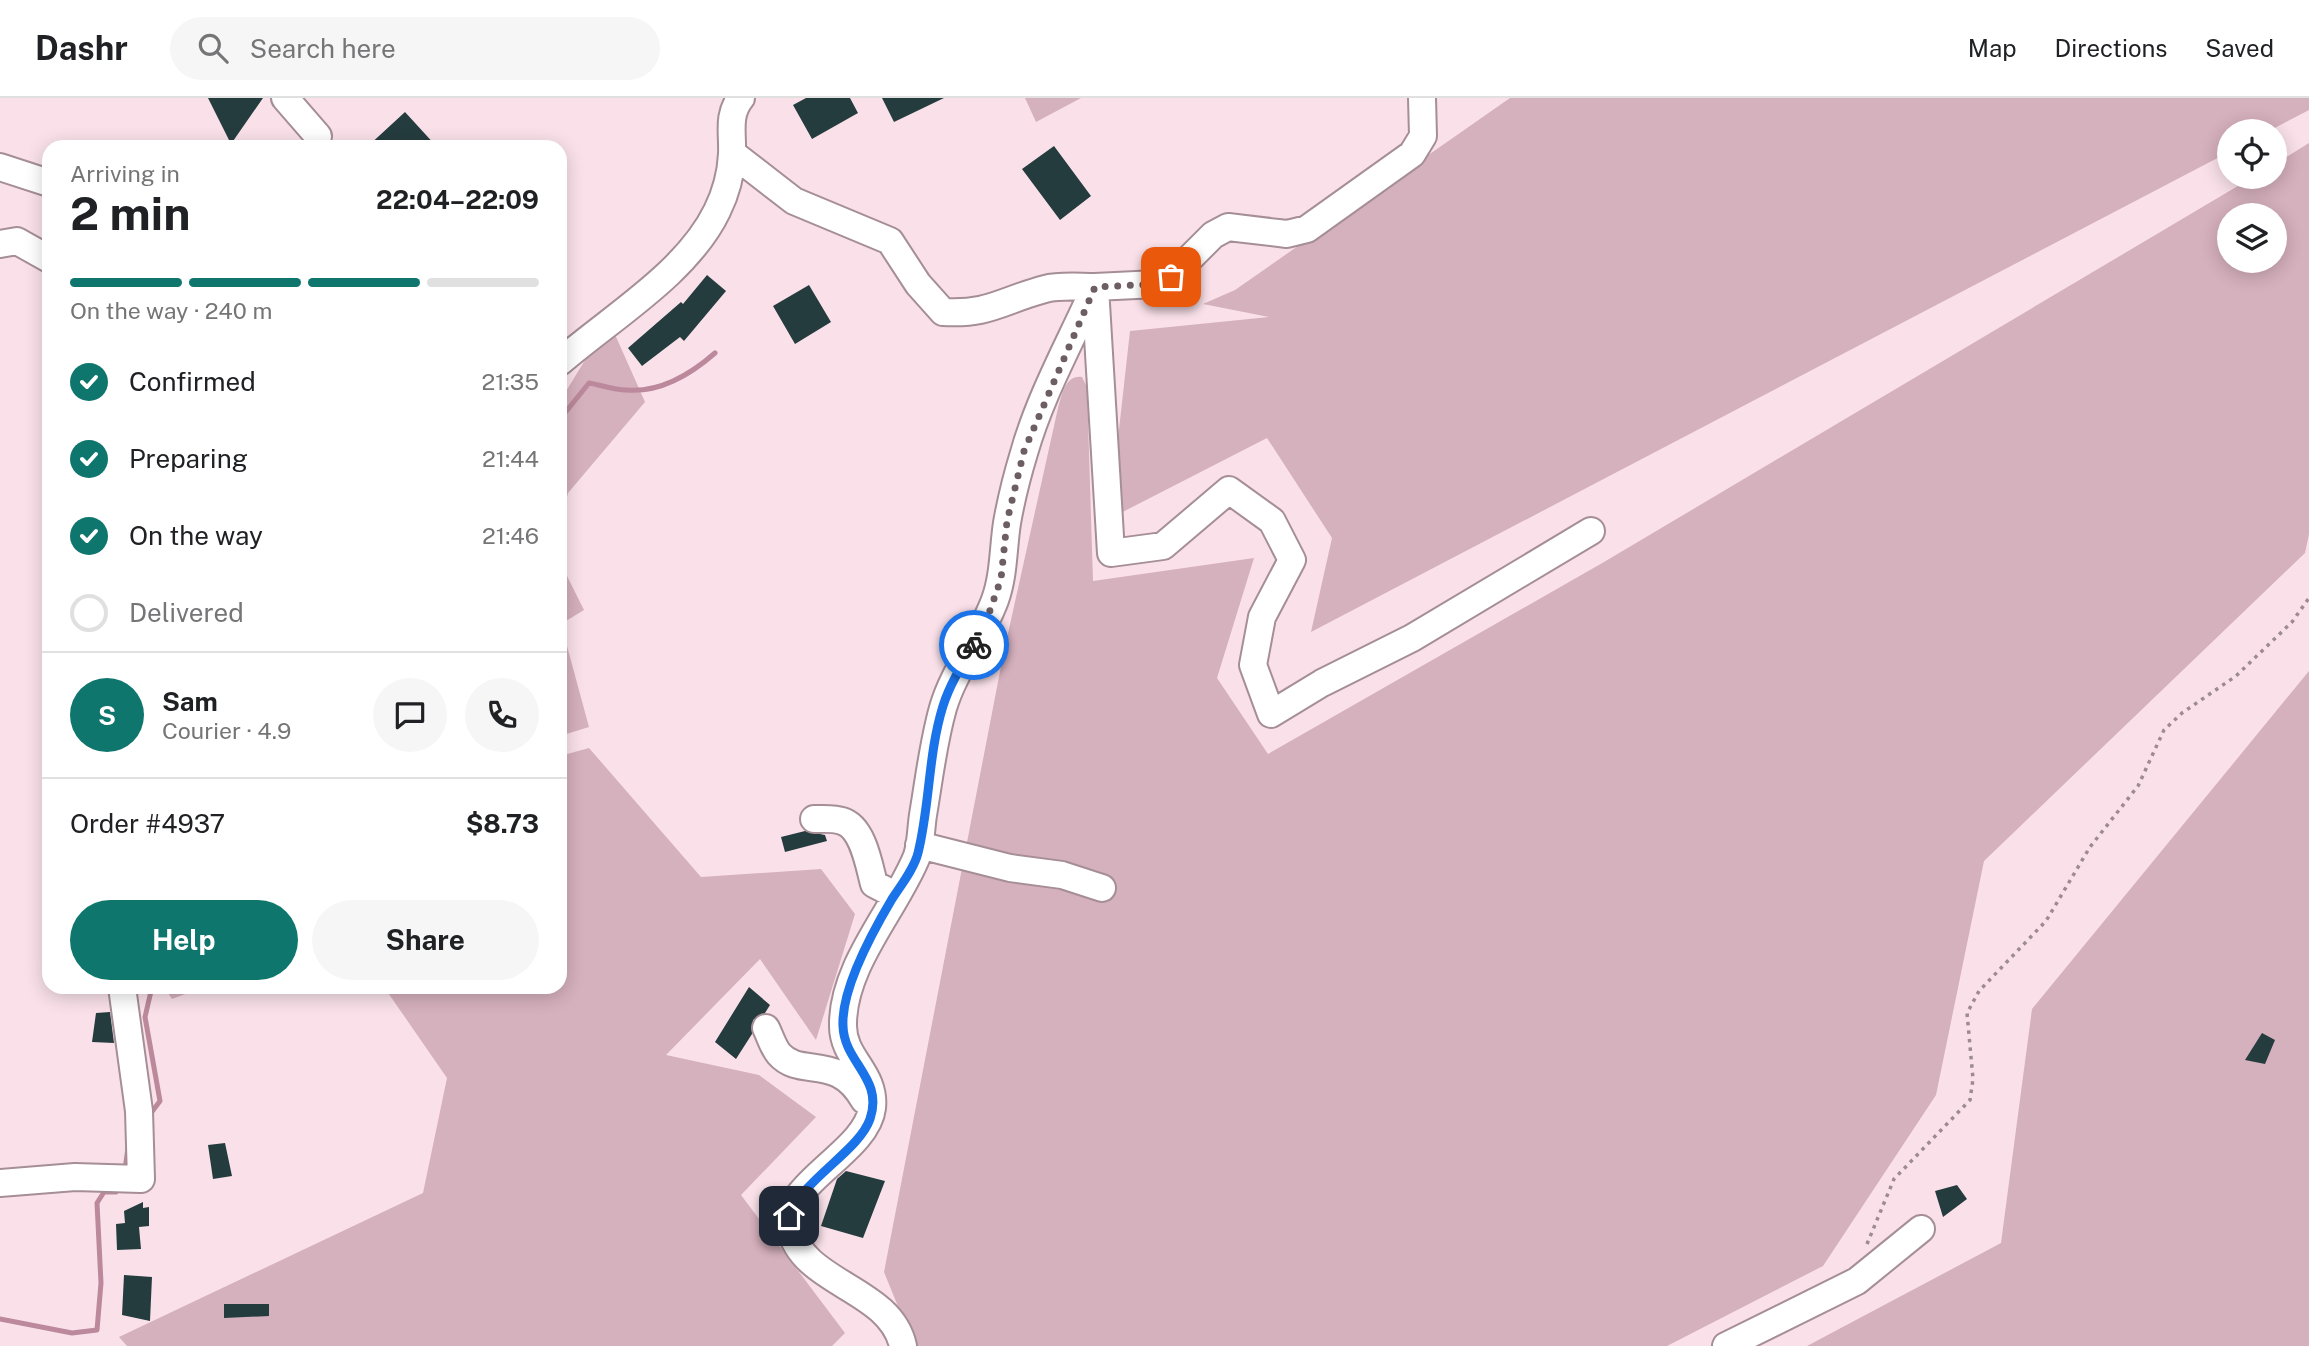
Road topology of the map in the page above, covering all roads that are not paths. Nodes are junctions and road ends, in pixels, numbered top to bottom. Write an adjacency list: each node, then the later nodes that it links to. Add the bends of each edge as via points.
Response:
1 (285, 98): 4 (street)
2 (741, 98): 5 (street, via 729,125)
3 (1422, 98): 10 (street, via 1423,136 1412,154 1307,229 1287,234 1228,228 1213,235 1164,280)
4 (318, 136)
5 (732, 153): 10 (street, via 794,201 890,241 943,312 989,310 1049,288); 11 (street, via 729,183 696,248)
6 (0, 167): 7 (street)
7 (42, 181)
8 (0, 244): 9 (street, via 17,241)
9 (42, 255)
10 (1095, 287): 12 (street, via 1111,553 1163,546 1229,490 1272,521 1292,560 1262,617 1253,665 1271,714 1412,638); 14 (street, via 1024,451 995,599 943,707)
11 (567, 356)
12 (1591, 531)
13 (814, 819): 16 (street, via 845,821 853,828 874,884)
14 (919, 845): 15 (street, via 1010,868 1062,875); 16 (street)
15 (1102, 888)
16 (895, 895): 19 (street, via 866,948 850,988 842,1026 847,1048 869,1079)
17 (123, 994): 20 (street, via 142,1143 128,1178)
18 (766, 1028): 19 (street, via 779,1054 840,1072 859,1090)
19 (869, 1122): 22 (street, via 798,1197 789,1216 790,1229 811,1263 874,1306)
20 (0, 1183)
21 (1921, 1229): 23 (street, via 1857,1281)
22 (903, 1346)
23 (1726, 1346)

